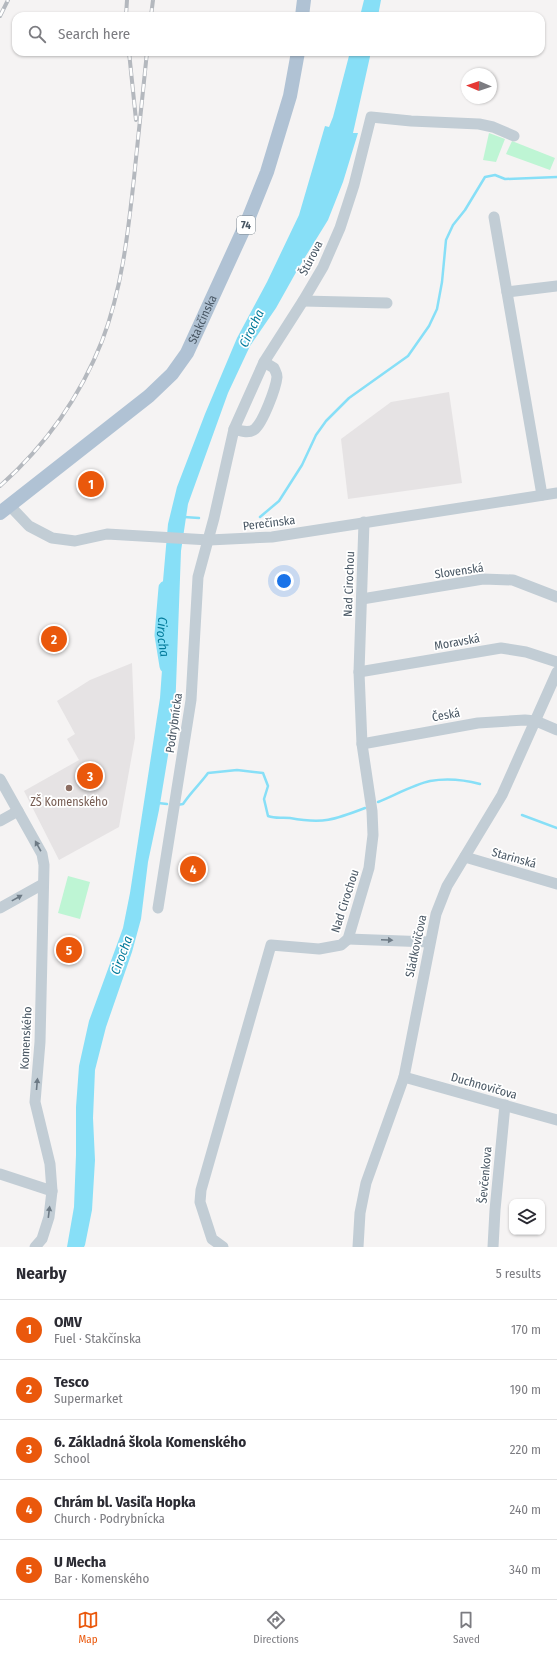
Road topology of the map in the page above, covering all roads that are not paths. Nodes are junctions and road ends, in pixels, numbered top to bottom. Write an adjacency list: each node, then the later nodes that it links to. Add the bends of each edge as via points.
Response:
1 (304, 0): 2 (main road)
2 (302, 12)
3 (297, 56): 14 (main road, Stakčínska / 74, via 290,96 267,172 187,353 172,374 149,396)
4 (514, 136): 8 (street, Štúrova, via 479,124 371,117 340,228 323,267)
5 (494, 217): 7 (street)
6 (557, 286): 7 (street)
7 (507, 292): 13 (street)
8 (303, 301): 9 (street); 10 (street, Štúrova)
9 (387, 302)
10 (264, 362): 11 (street, Štúrova); 11 (street, via 274,368 277,378 261,420 249,432)
11 (234, 429): 16 (street, Štúrova)
12 (557, 493): 13 (street, Perečínska)
13 (542, 495): 15 (street, Perečínska)
14 (5, 510): 16 (street, Perečínska, via 52,538 74,541 106,534)
15 (364, 522): 16 (street, Perečínska, via 272,537); 18 (street, Nad Cirochou)
16 (204, 540): 32 (street, Podrybnícka, via 198,577 191,700)
17 (557, 597): 18 (street, Slovenská, via 513,580 483,579)
18 (362, 599): 20 (street, Nad Cirochou)
19 (557, 662): 20 (street, Moravská, via 526,652 501,648)
20 (360, 672): 24 (street, Nad Cirochou)
21 (557, 672): 22 (street, Sládkovičova)
22 (536, 721): 23 (street); 24 (street, Česká, via 478,723); 28 (street, Sládkovičova, via 502,795)
23 (557, 730)
24 (362, 744): 33 (street, Nad Cirochou, via 373,835 369,868)
25 (0, 779): 26 (street, Komenského)
26 (18, 811): 27 (street); 30 (street, Komenského, one-way to 26, via 44,865 42,854)
27 (0, 821)
28 (465, 857): 29 (street, Starinská); 34 (street, Sládkovičova, via 446,886)
29 (557, 884)
30 (39, 886): 31 (street, one-way to 30); 39 (street, Komenského, one-way to 30, via 50,1164 35,1102 40,1042 44,896)
31 (0, 908)
32 (158, 908)
33 (348, 939): 34 (street, one-way to 34); 40 (street, Nad Cirochou, via 341,945 319,949 272,945 201,1190 200,1202 212,1239)
34 (429, 942): 35 (street, Sládkovičova)
35 (404, 1077): 36 (street, Duchnovičova); 42 (street, Sládkovičova, via 366,1183 360,1213)
36 (505, 1105): 37 (street, Duchnovičova); 43 (street, Ševčenkova)
37 (557, 1120)
38 (0, 1174): 39 (street)
39 (52, 1191): 41 (street, Komenského, one-way to 39, via 42,1239 49,1217)
40 (218, 1246)
41 (35, 1247)
42 (358, 1247)
43 (493, 1247)

